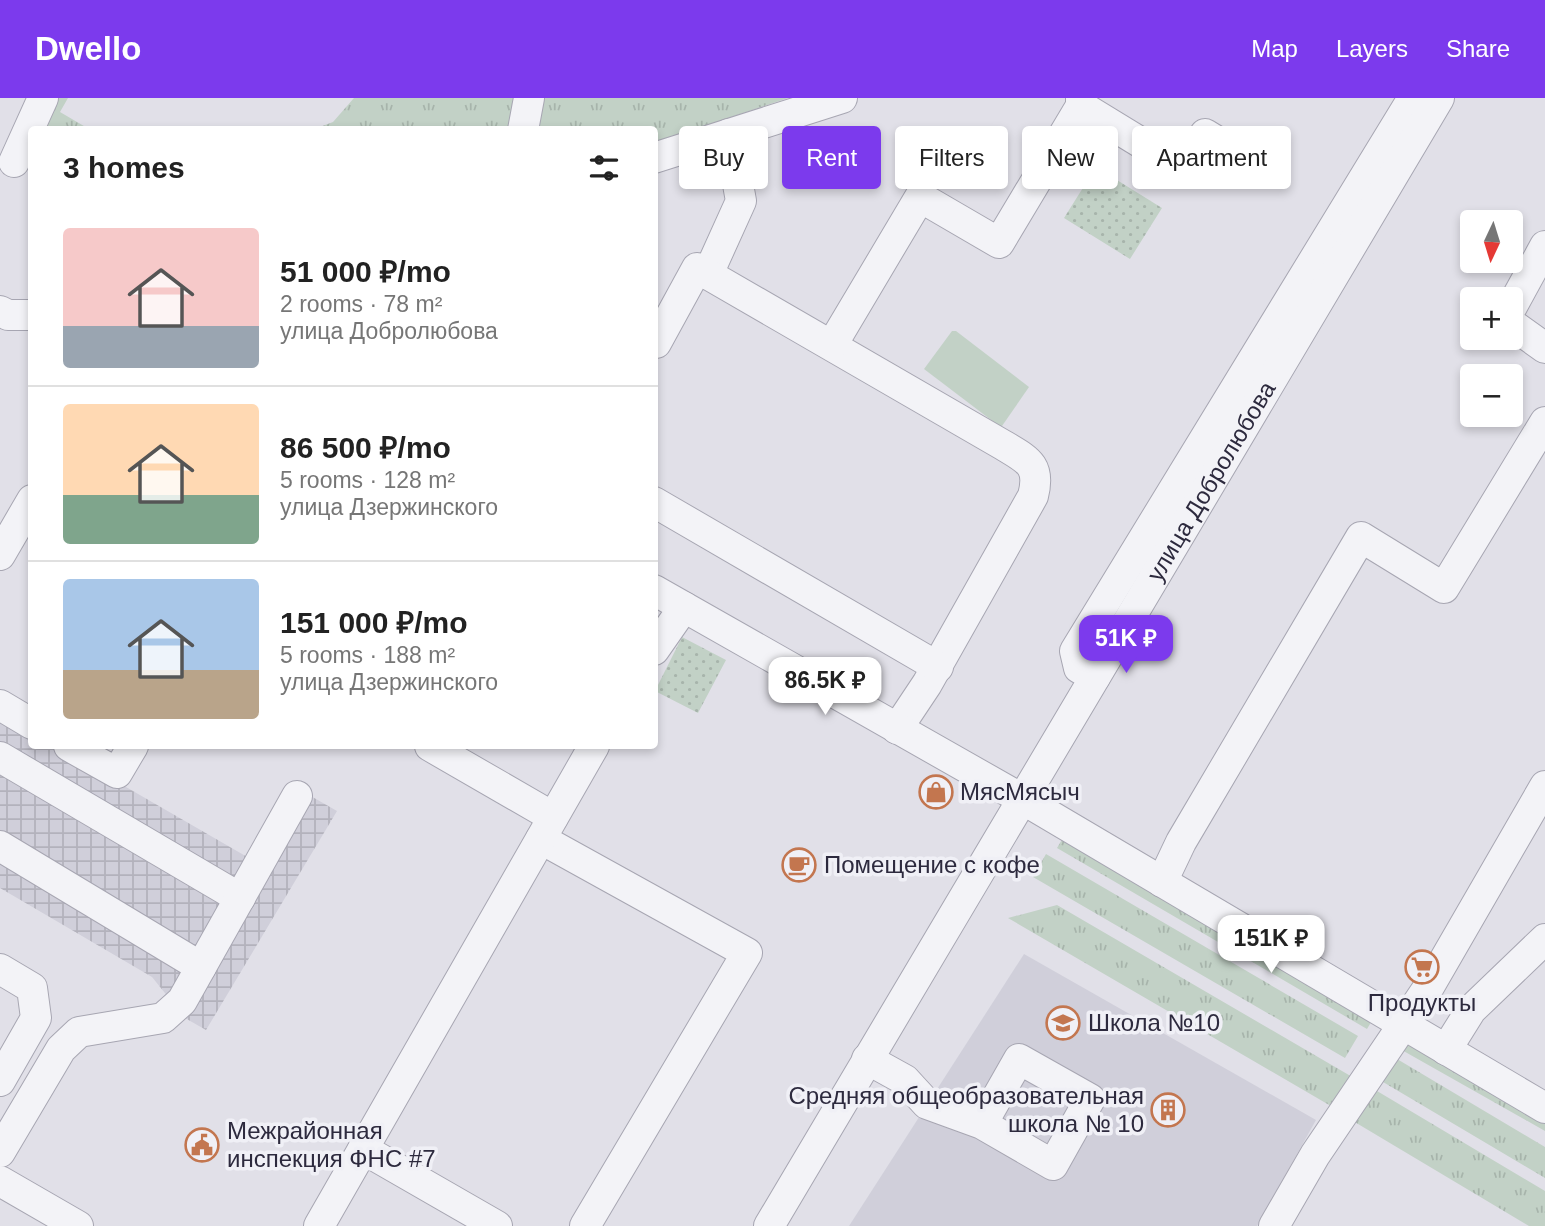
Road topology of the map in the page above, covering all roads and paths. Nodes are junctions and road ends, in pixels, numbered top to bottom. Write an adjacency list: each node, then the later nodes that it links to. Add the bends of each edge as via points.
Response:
1 (43, 98): 7 (street)
2 (529, 98): 8 (street)
3 (842, 98): 9 (street)
4 (1413, 98): 33 (street, via 1075,651 1079,668)
5 (1439, 98): 33 (street, улица Добролюбова)
6 (1081, 102): 11 (street); 23 (street, via 999,243 920,197)
7 (31, 126)
8 (524, 126)
9 (754, 126)
10 (28, 132): 14 (street)
11 (1132, 135)
12 (679, 151): 13 (street)
13 (658, 158)
14 (15, 162)
15 (739, 189): 17 (street, via 741,201)
16 (1545, 246): 18 (street)
17 (708, 274): 22 (street, via 697,268); 23 (street)
18 (1523, 287)
19 (0, 311): 20 (street)
20 (28, 315)
21 (1523, 332): 24 (street)
22 (658, 339)
23 (832, 345): 32 (street, via 1012,451 1032,465 1036,474 1033,496)
24 (1545, 348)
25 (1545, 422): 47 (street, via 1444,587 1361,537)
26 (658, 504): 32 (street)
27 (28, 507): 28 (street)
28 (0, 555)
29 (658, 592): 30 (street)
30 (684, 607): 31 (street); 36 (street)
31 (658, 644)
32 (938, 667): 36 (street)
33 (1095, 677): 44 (street, улица Добролюбова)
34 (0, 705): 35 (street)
35 (28, 722)
36 (897, 729): 44 (street)
37 (74, 749): 38 (street, via 117,773)
38 (131, 749)
39 (434, 749): 45 (street)
40 (592, 749): 45 (street)
41 (0, 757): 48 (street)
42 (1545, 786): 52 (street, via 1430,985)
43 (297, 796): 48 (street)
44 (1022, 799): 47 (street); 54 (street, улица Добролюбова)
45 (547, 828): 58 (street); 64 (street, via 747,953)
46 (0, 846): 50 (street)
47 (1161, 882): 52 (street)
48 (240, 898): 50 (street)
49 (1545, 939): 53 (street, via 1471,1010)
50 (201, 967): 59 (street, via 182,1000 163,1018 79,1032 61,1049)
51 (0, 969): 55 (street, via 32,988 36,1018)
52 (1403, 1023): 53 (street); 66 (street)
53 (1446, 1050): 56 (street)
54 (867, 1059): 57 (street, via 905,1080 927,1104); 65 (street, улица Добролюбова)
55 (0, 1081)
56 (1545, 1108)
57 (982, 1124)
58 (363, 1149): 62 (street); 63 (street)
59 (0, 1152)
60 (0, 1181): 61 (street)
61 (78, 1226)
62 (319, 1226)
63 (498, 1226)
64 (585, 1226)
65 (769, 1226)
66 (1274, 1226)

